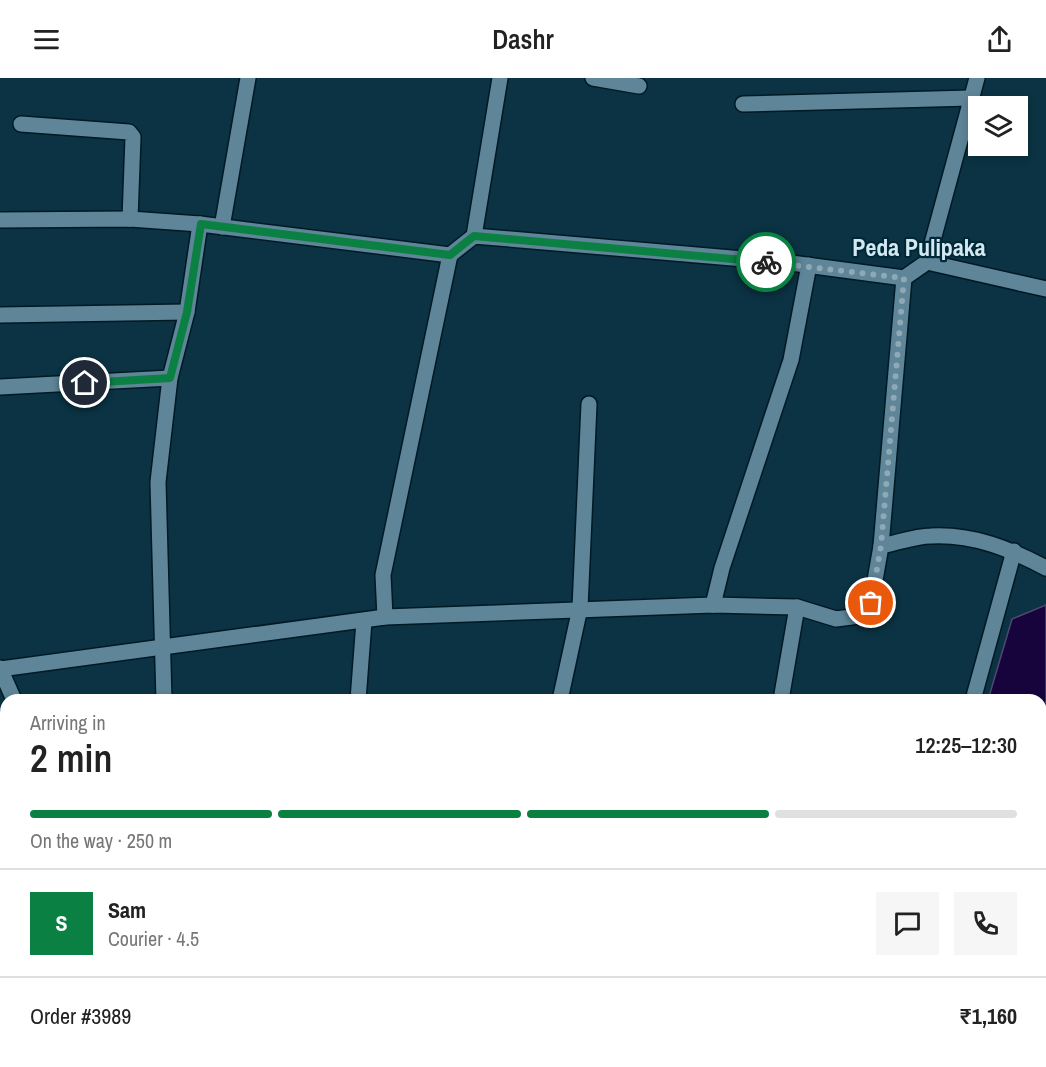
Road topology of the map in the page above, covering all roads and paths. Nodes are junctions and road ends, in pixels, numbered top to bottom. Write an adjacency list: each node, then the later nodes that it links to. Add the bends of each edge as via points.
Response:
1 (248, 78): 14 (street)
2 (500, 78): 15 (street)
3 (593, 78): 5 (street)
4 (977, 78): 6 (street)
5 (639, 86)
6 (971, 96)
7 (968, 98): 8 (street)
8 (743, 104)
9 (968, 106): 17 (street)
10 (21, 123): 11 (street, via 129,132 133,137)
11 (130, 219): 12 (street); 13 (street)
12 (0, 220)
13 (201, 224): 14 (street); 21 (street)
14 (222, 227): 16 (street)
15 (474, 236): 16 (street); 18 (street)
16 (450, 255): 32 (street, via 383,575)
17 (927, 262): 19 (street); 20 (street)
18 (809, 265): 19 (street); 29 (street, via 791,360)
19 (904, 278): 26 (street)
20 (1046, 289)
21 (187, 312): 22 (street); 23 (street)
22 (0, 315)
23 (170, 378): 24 (street); 34 (street, via 158,482)
24 (0, 387)
25 (589, 404): 31 (street)
26 (881, 546): 27 (street, via 930,535 983,540); 30 (street, via 871,603 859,616 836,619)
27 (1014, 551): 28 (street); 41 (street)
28 (1046, 568)
29 (713, 605): 30 (street); 31 (street)
30 (797, 607): 40 (street)
31 (580, 609): 32 (street); 39 (street)
32 (385, 617): 33 (street)
33 (364, 621): 34 (street); 38 (street)
34 (163, 648): 35 (street); 37 (street)
35 (0, 669): 36 (street)
36 (11, 694)
37 (164, 694)
38 (358, 694)
39 (561, 694)
40 (782, 694)
41 (975, 694)

